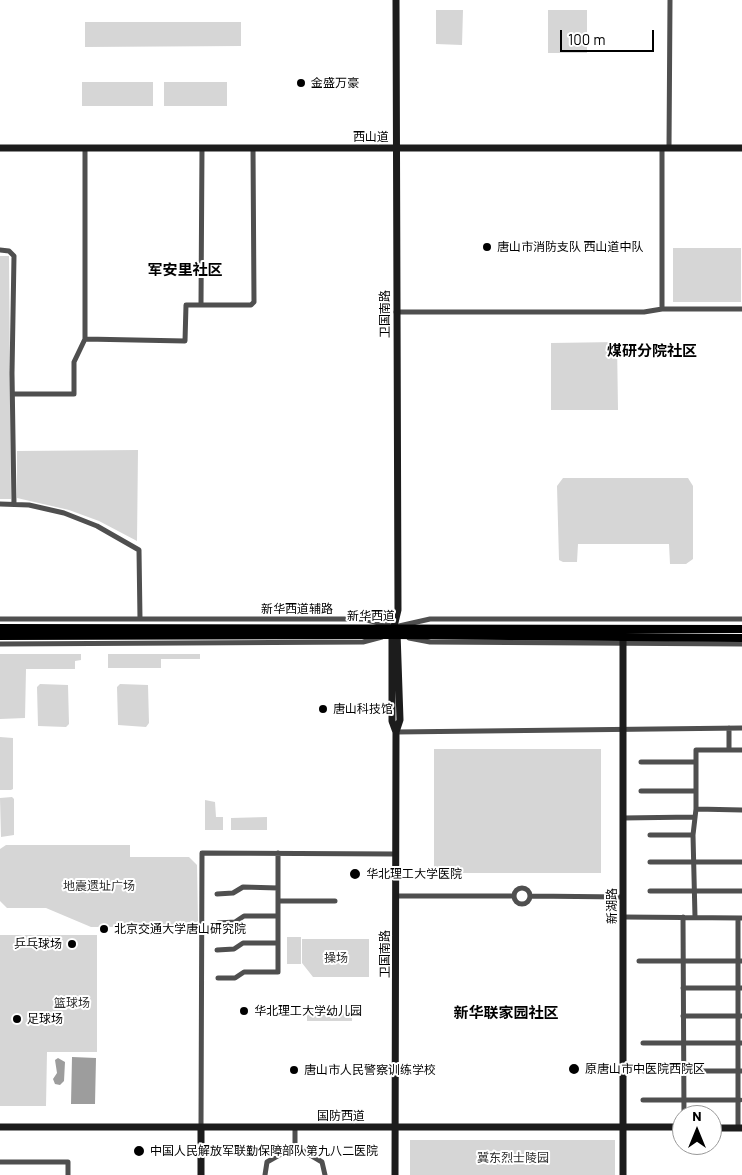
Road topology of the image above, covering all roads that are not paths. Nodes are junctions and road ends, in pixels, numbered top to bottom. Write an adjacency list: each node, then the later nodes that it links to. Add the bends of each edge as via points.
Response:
1 (396, 0): 7 (street, 卫国南路)
2 (670, 0): 8 (street)
3 (0, 148): 4 (street, 西山道)
4 (85, 148): 5 (street, 西山道); 15 (street)
5 (202, 148): 6 (street, 西山道); 11 (street)
6 (253, 148): 7 (street, 西山道); 11 (street, via 254,302 251,305)
7 (396, 148): 8 (street, 西山道); 14 (street, 卫国南路)
8 (665, 148): 9 (street, 西山道); 12 (street)
9 (742, 148)
10 (0, 250): 16 (street, via 9,250 14,256)
11 (201, 304): 15 (street, via 186,305 185,341)
12 (662, 309): 13 (street); 14 (street, via 635,312)
13 (742, 309)
14 (396, 312): 22 (street, 卫国南路, via 398,610)
15 (85, 340): 16 (street, via 74,362 74,394)
16 (12, 394): 18 (street)
17 (0, 504): 18 (street)
18 (14, 504): 20 (street, via 64,513 97,526 139,550)
19 (0, 619): 20 (street, 新华西道辅路)
20 (140, 619): 22 (street, 新华西道辅路, via 363,619)
21 (742, 619): 22 (street, 新华西道辅路, via 430,619)
22 (395, 627): 23 (main road, 新华西道); 24 (main road, 新华西道); 25 (street, 卫国南路)
23 (0, 628)
24 (742, 629)
25 (395, 635): 26 (main road, 新华西道); 28 (main road, 新华西道); 29 (street, via 363,642); 34 (street, 卫国南路, via 392,721)
26 (0, 636)
27 (742, 638): 28 (main road, 新华西道)
28 (623, 640): 30 (street); 31 (street, 新湖路)
29 (0, 644)
30 (742, 644)
31 (623, 728): 32 (street); 34 (street); 44 (street, 新湖路)
32 (729, 728): 33 (street); 35 (street)
33 (742, 728)
34 (396, 732): 48 (street, 卫国南路)
35 (730, 750): 36 (street); 38 (street, via 696,750)
36 (742, 750)
37 (641, 762): 38 (street)
38 (696, 762): 40 (street)
39 (641, 791): 40 (street)
40 (696, 791): 41 (street)
41 (696, 809): 42 (street); 43 (street)
42 (742, 810)
43 (694, 817): 44 (street); 46 (street)
44 (623, 818): 60 (street, 新湖路)
45 (650, 835): 46 (street)
46 (694, 835): 50 (street)
47 (278, 853): 48 (street); 52 (street); 90 (street, via 202,853)
48 (396, 854): 57 (street, 卫国南路)
49 (650, 862): 50 (street)
50 (694, 862): 51 (street); 54 (street)
51 (742, 862)
52 (278, 888): 56 (street, via 243,888 233,894); 62 (street)
53 (650, 890): 54 (street)
54 (695, 891): 55 (street); 66 (street)
55 (742, 891)
56 (217, 894)
57 (396, 896): 58 (street); 92 (street, 卫国南路)
58 (514, 896): 59 (street, via 521,903 528,901); 59 (street, via 517,889 522,888 529,891)
59 (530, 896): 60 (street)
60 (623, 897): 64 (street, 新湖路)
61 (334, 900): 62 (street)
62 (278, 901): 63 (street)
63 (278, 916): 68 (street, via 244,916 234,922); 69 (street)
64 (623, 917): 65 (street); 93 (street, 新湖路)
65 (683, 917): 66 (street); 72 (street)
66 (695, 917): 67 (street)
67 (740, 918): 73 (street)
68 (218, 923)
69 (278, 943): 70 (street, via 243,943 234,949); 74 (street, via 278,972 244,972 235,978)
70 (217, 950)
71 (639, 961): 72 (street)
72 (683, 961): 73 (street); 75 (street)
73 (740, 961): 76 (street)
74 (218, 978)
75 (683, 988): 76 (street); 77 (street)
76 (740, 988): 78 (street)
77 (683, 1016): 78 (street); 80 (street)
78 (740, 1016): 81 (street)
79 (643, 1042): 80 (street)
80 (683, 1043): 81 (street); 83 (street)
81 (740, 1043): 84 (street)
82 (644, 1071): 83 (street)
83 (684, 1071): 84 (street); 86 (street)
84 (740, 1071): 87 (street)
85 (643, 1100): 86 (street)
86 (684, 1100): 87 (street); 88 (street)
87 (740, 1100): 96 (street)
88 (684, 1105)
89 (0, 1127): 90 (street, 国防西道)
90 (201, 1127): 91 (street, 国防西道); 100 (street)
91 (295, 1127): 92 (street, 国防西道); 97 (street)
92 (396, 1127): 93 (street, 国防西道); 103 (street, 卫国南路)
93 (623, 1127): 94 (street, 国防西道); 104 (street, 新湖路)
94 (672, 1127)
95 (722, 1128): 96 (street)
96 (740, 1128)
97 (295, 1146): 101 (street, via 267,1162); 102 (street, via 322,1162)
98 (0, 1162): 99 (street, via 68,1162)
99 (68, 1175)
100 (201, 1175)
101 (265, 1175)
102 (325, 1175)
103 (395, 1175)
104 (623, 1175)

